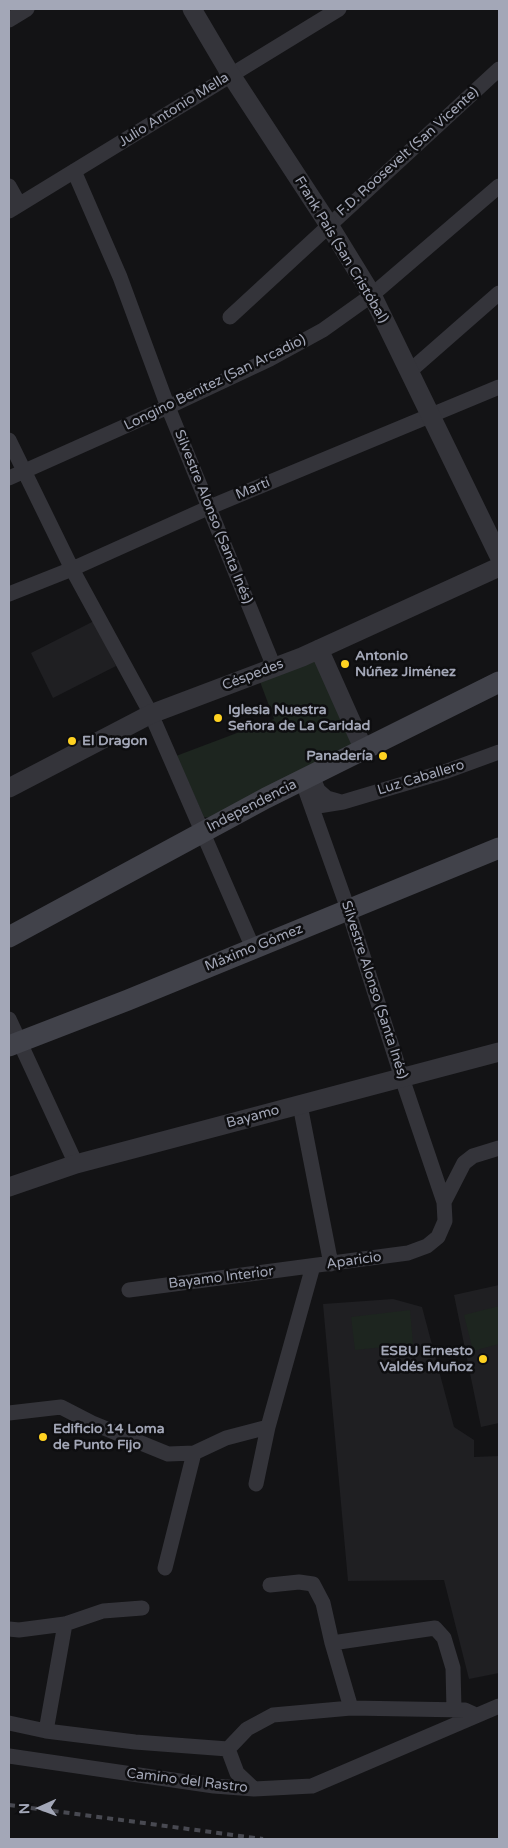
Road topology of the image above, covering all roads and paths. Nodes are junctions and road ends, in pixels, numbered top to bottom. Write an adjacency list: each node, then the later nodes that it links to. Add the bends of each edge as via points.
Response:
1 (26, 9): 4 (street)
2 (192, 9): 6 (street, Frank País (San Cristóbal))
3 (339, 9): 6 (street, Julio Antonio Mella)
4 (9, 20)
5 (499, 69): 11 (street, F.D. Roosevelt (San Vicente))
6 (231, 75): 7 (street, Julio Antonio Mella); 11 (street, Frank País (San Cristóbal))
7 (74, 171): 10 (street, Julio Antonio Mella); 17 (street, Silvestre Alonso (Santa Inés), via 120,278)
8 (9, 186): 10 (street)
9 (499, 186): 13 (street, Longino Benítez (San Arcadio))
10 (14, 208)
11 (329, 225): 13 (street, Frank País (San Cristóbal)); 14 (street, F.D. Roosevelt (San Vicente))
12 (499, 294): 15 (street)
13 (372, 295): 15 (street, Frank País (San Cristóbal)); 17 (street, Longino Benítez (San Arcadio), via 323,330 285,351)
14 (230, 317)
15 (410, 371): 18 (street, Frank País (San Cristóbal))
16 (499, 387): 18 (street, Martí)
17 (168, 407): 20 (street, Longino Benítez (San Arcadio)); 22 (street, Silvestre Alonso (Santa Inés))
18 (430, 415): 22 (street, Martí); 23 (street, Frank País (San Cristóbal))
19 (9, 440): 20 (street)
20 (23, 471): 21 (street, Longino Benítez (San Arcadio)); 25 (street)
21 (9, 478)
22 (210, 507): 25 (street, Martí); 28 (street, Silvestre Alonso (Santa Inés))
23 (499, 556)
24 (499, 567): 27 (street, Céspedes)
25 (72, 568): 26 (street, Martí); 30 (street)
26 (9, 594)
27 (319, 649): 28 (street, Céspedes); 31 (street)
28 (274, 667): 30 (street, Céspedes)
29 (499, 682): 31 (main road, Independencia)
30 (151, 714): 34 (street, Céspedes); 37 (street)
31 (364, 750): 33 (main road, Independencia)
32 (499, 752): 35 (street, Luz Caballero)
33 (307, 778): 35 (street, via 327,798); 36 (street, Silvestre Alonso (Santa Inés)); 37 (main road, Independencia)
34 (9, 788)
35 (343, 802): 36 (street, Luz Caballero)
36 (312, 807): 39 (street, Silvestre Alonso (Santa Inés))
37 (203, 831): 40 (main road, Independencia); 41 (street)
38 (499, 848): 39 (main road, Máximo Gómez)
39 (348, 909): 41 (main road, Máximo Gómez); 45 (street, Silvestre Alonso (Santa Inés))
40 (9, 937)
41 (253, 948): 43 (main road, Máximo Gómez)
42 (9, 1019): 43 (street)
43 (14, 1044): 48 (street)
44 (499, 1052): 45 (street, Bayamo)
45 (402, 1078): 46 (street, Bayamo); 50 (street, Silvestre Alonso (Santa Inés))
46 (300, 1105): 48 (street, Bayamo); 51 (street)
47 (499, 1148): 50 (street, Aparicio, via 464,1163)
48 (76, 1164): 49 (street, Bayamo)
49 (9, 1187)
50 (444, 1202): 51 (street, Aparicio, via 445,1221 438,1237 427,1246 408,1253)
51 (331, 1264): 52 (street, Aparicio)
52 (313, 1266): 53 (street, Bayamo Interior); 55 (street, Aparicio)
53 (129, 1290)
54 (9, 1413): 56 (street, via 61,1407 92,1424 168,1454)
55 (268, 1427): 56 (street, via 226,1438); 57 (street, Aparicio)
56 (194, 1453): 58 (street)
57 (256, 1484)
58 (165, 1568)
59 (270, 1585): 63 (street, via 313,1584 323,1603)
60 (142, 1608): 61 (street, via 103,1611)
61 (65, 1624): 62 (street, via 19,1630); 69 (street)
62 (9, 1628)
63 (332, 1643): 65 (street); 66 (street, via 435,1628 444,1638 453,1668)
64 (499, 1706): 67 (street, Camino del Rastro)
65 (351, 1708): 66 (street); 70 (street, via 273,1715 248,1729)
66 (454, 1709): 67 (street)
67 (476, 1716): 72 (street, Camino del Rastro, via 312,1786)
68 (9, 1723): 69 (street)
69 (46, 1731): 70 (street)
70 (228, 1749): 72 (street, via 237,1773)
71 (9, 1756): 72 (street, Camino del Rastro)
72 (254, 1790)

